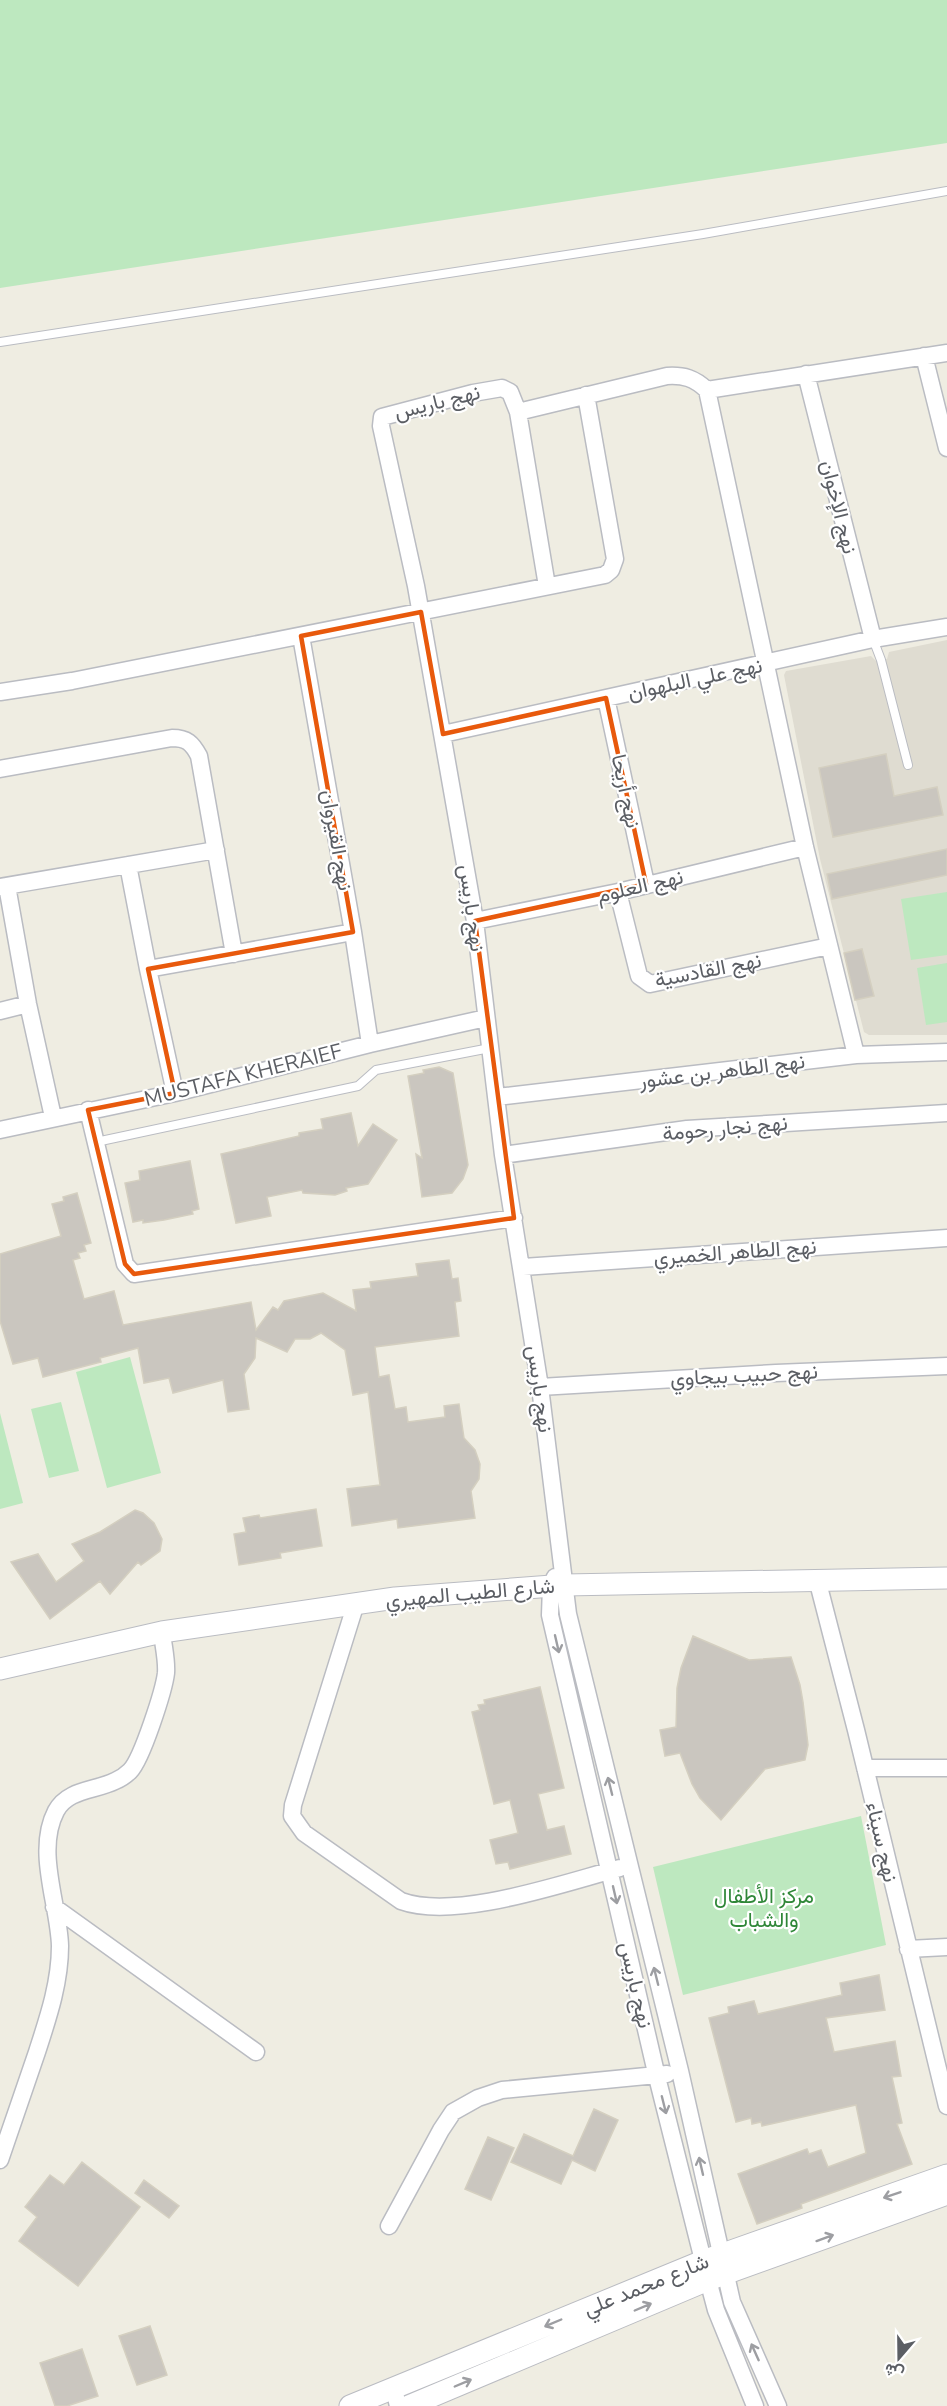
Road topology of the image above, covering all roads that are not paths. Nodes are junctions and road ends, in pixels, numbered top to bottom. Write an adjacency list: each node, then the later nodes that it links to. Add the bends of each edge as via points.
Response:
1 (947, 191): 2 (lane, via 703,234)
2 (0, 342)
3 (947, 353): 4 (street)
4 (924, 356): 5 (street); 9 (street)
5 (806, 374): 6 (street); 14 (street, نهج الإخوان)
6 (707, 390): 7 (street, via 681,375); 15 (street)
7 (586, 395): 8 (street); 10 (street, via 615,559 605,575)
8 (518, 412): 10 (street); 11 (street, نهج باريس, via 510,392 502,387 381,418)
9 (947, 448)
10 (547, 586): 11 (street)
11 (421, 612): 13 (street); 18 (street, نهج باريس)
12 (947, 627): 14 (street, نهج علي البلهوان)
13 (301, 636): 16 (street); 28 (street, نهج القيروان)
14 (873, 639): 15 (street, نهج علي البلهوان); 19 (lane)
15 (765, 664): 17 (street, نهج علي البلهوان); 21 (street)
16 (0, 692)
17 (606, 698): 18 (street, نهج علي البلهوان); 24 (street, نهج أريحا)
18 (443, 734): 27 (street, نهج باريس)
19 (908, 765)
20 (0, 769): 22 (street, via 172,738 188,740 199,756)
21 (805, 847): 24 (street, نهج العلوم); 29 (street)
22 (216, 850): 23 (street); 30 (street)
23 (128, 866): 25 (street); 31 (street)
24 (646, 884): 26 (street, نهج العلوم)
25 (4, 886): 32 (street)
26 (618, 892): 27 (street, نهج العلوم); 29 (street, نهج القادسية, via 639,976 650,984)
27 (475, 921): 34 (street, نهج باريس)
28 (353, 932): 30 (street); 35 (street, نهج القيروان)
29 (829, 945): 38 (street)
30 (234, 954): 31 (street)
31 (148, 969): 39 (street)
32 (28, 1004): 33 (street); 43 (street)
33 (0, 1011)
34 (486, 1018): 35 (street, MUSTAFA KHERAIEF); 36 (street, نهج باريس)
35 (370, 1044): 39 (street, MUSTAFA KHERAIEF)
36 (490, 1048): 40 (street, نهج باريس); 45 (lane, via 376,1070 358,1086)
37 (947, 1052): 38 (street, نهج الطاهر بن عشور)
38 (856, 1055): 40 (street, نهج الطاهر بن عشور)
39 (175, 1093): 41 (street, MUSTAFA KHERAIEF)
40 (497, 1097): 46 (street, نهج باريس)
41 (88, 1110): 43 (street, MUSTAFA KHERAIEF); 45 (street)
42 (947, 1113): 46 (street, نهج نجار رحومة, via 687,1130)
43 (53, 1117): 44 (street, MUSTAFA KHERAIEF)
44 (0, 1130)
45 (96, 1142): 47 (street, via 125,1264 134,1274)
46 (504, 1155): 47 (street, نهج باريس)
47 (514, 1218): 49 (street, نهج باريس)
48 (947, 1238): 49 (street, نهج الطاهر الخميري)
49 (523, 1267): 51 (street, نهج باريس)
50 (947, 1366): 51 (street, نهج حبيب بيجاوي)
51 (540, 1387): 54 (street, نهج باريس, via 562,1558)
52 (947, 1578): 53 (street, شارع الطيب المهيري)
53 (817, 1579): 54 (street, شارع الطيب المهيري); 58 (street, نهج سيناء)
54 (558, 1586): 55 (street, شارع الطيب المهيري); 60 (street, نهج باريس, one-way to 54); 61 (street, نهج باريس, one-way to 61, via 550,1615)
55 (356, 1603): 56 (street, شارع الطيب المهيري); 61 (street, via 293,1805 292,1816 304,1833 401,1901 416,1907 458,1906 516,1895)
56 (162, 1632): 57 (street, شارع الطيب المهيري); 62 (street, via 165,1676 141,1753 131,1770 107,1785 71,1796 56,1812 49,1845)
57 (0, 1669)
58 (865, 1768): 59 (street); 64 (street, نهج سيناء)
59 (947, 1768)
60 (629, 1865): 61 (street); 66 (street, نهج باريس, one-way to 60)
61 (609, 1870): 67 (street, نهج باريس, one-way to 67)
62 (54, 1907): 65 (street); 69 (street, via 60,1944 59,1972 50,2013)
63 (947, 1947): 64 (street)
64 (908, 1949): 68 (street, نهج سيناء)
65 (256, 2052)
66 (680, 2071): 67 (street); 73 (street, نهج باريس, one-way to 66)
67 (657, 2077): 72 (street, via 502,2090 478,2098 453,2112); 73 (street, نهج باريس, one-way to 73)
68 (947, 2106)
69 (0, 2160)
70 (947, 2175): 73 (street, شارع محمد علي, one-way to 73)
71 (947, 2194): 73 (street, شارع محمد علي, one-way to 71)
72 (389, 2226)
73 (715, 2267): 74 (street, شارع محمد علي, one-way to 74); 76 (street, شارع محمد علي, one-way to 73); 77 (street, نهج باريس, via 716,2310); 78 (street, نهج باريس, one-way to 73)
74 (396, 2398): 75 (street, شارع محمد علي)
75 (350, 2406)
76 (409, 2406)
77 (755, 2406)
78 (778, 2406)

